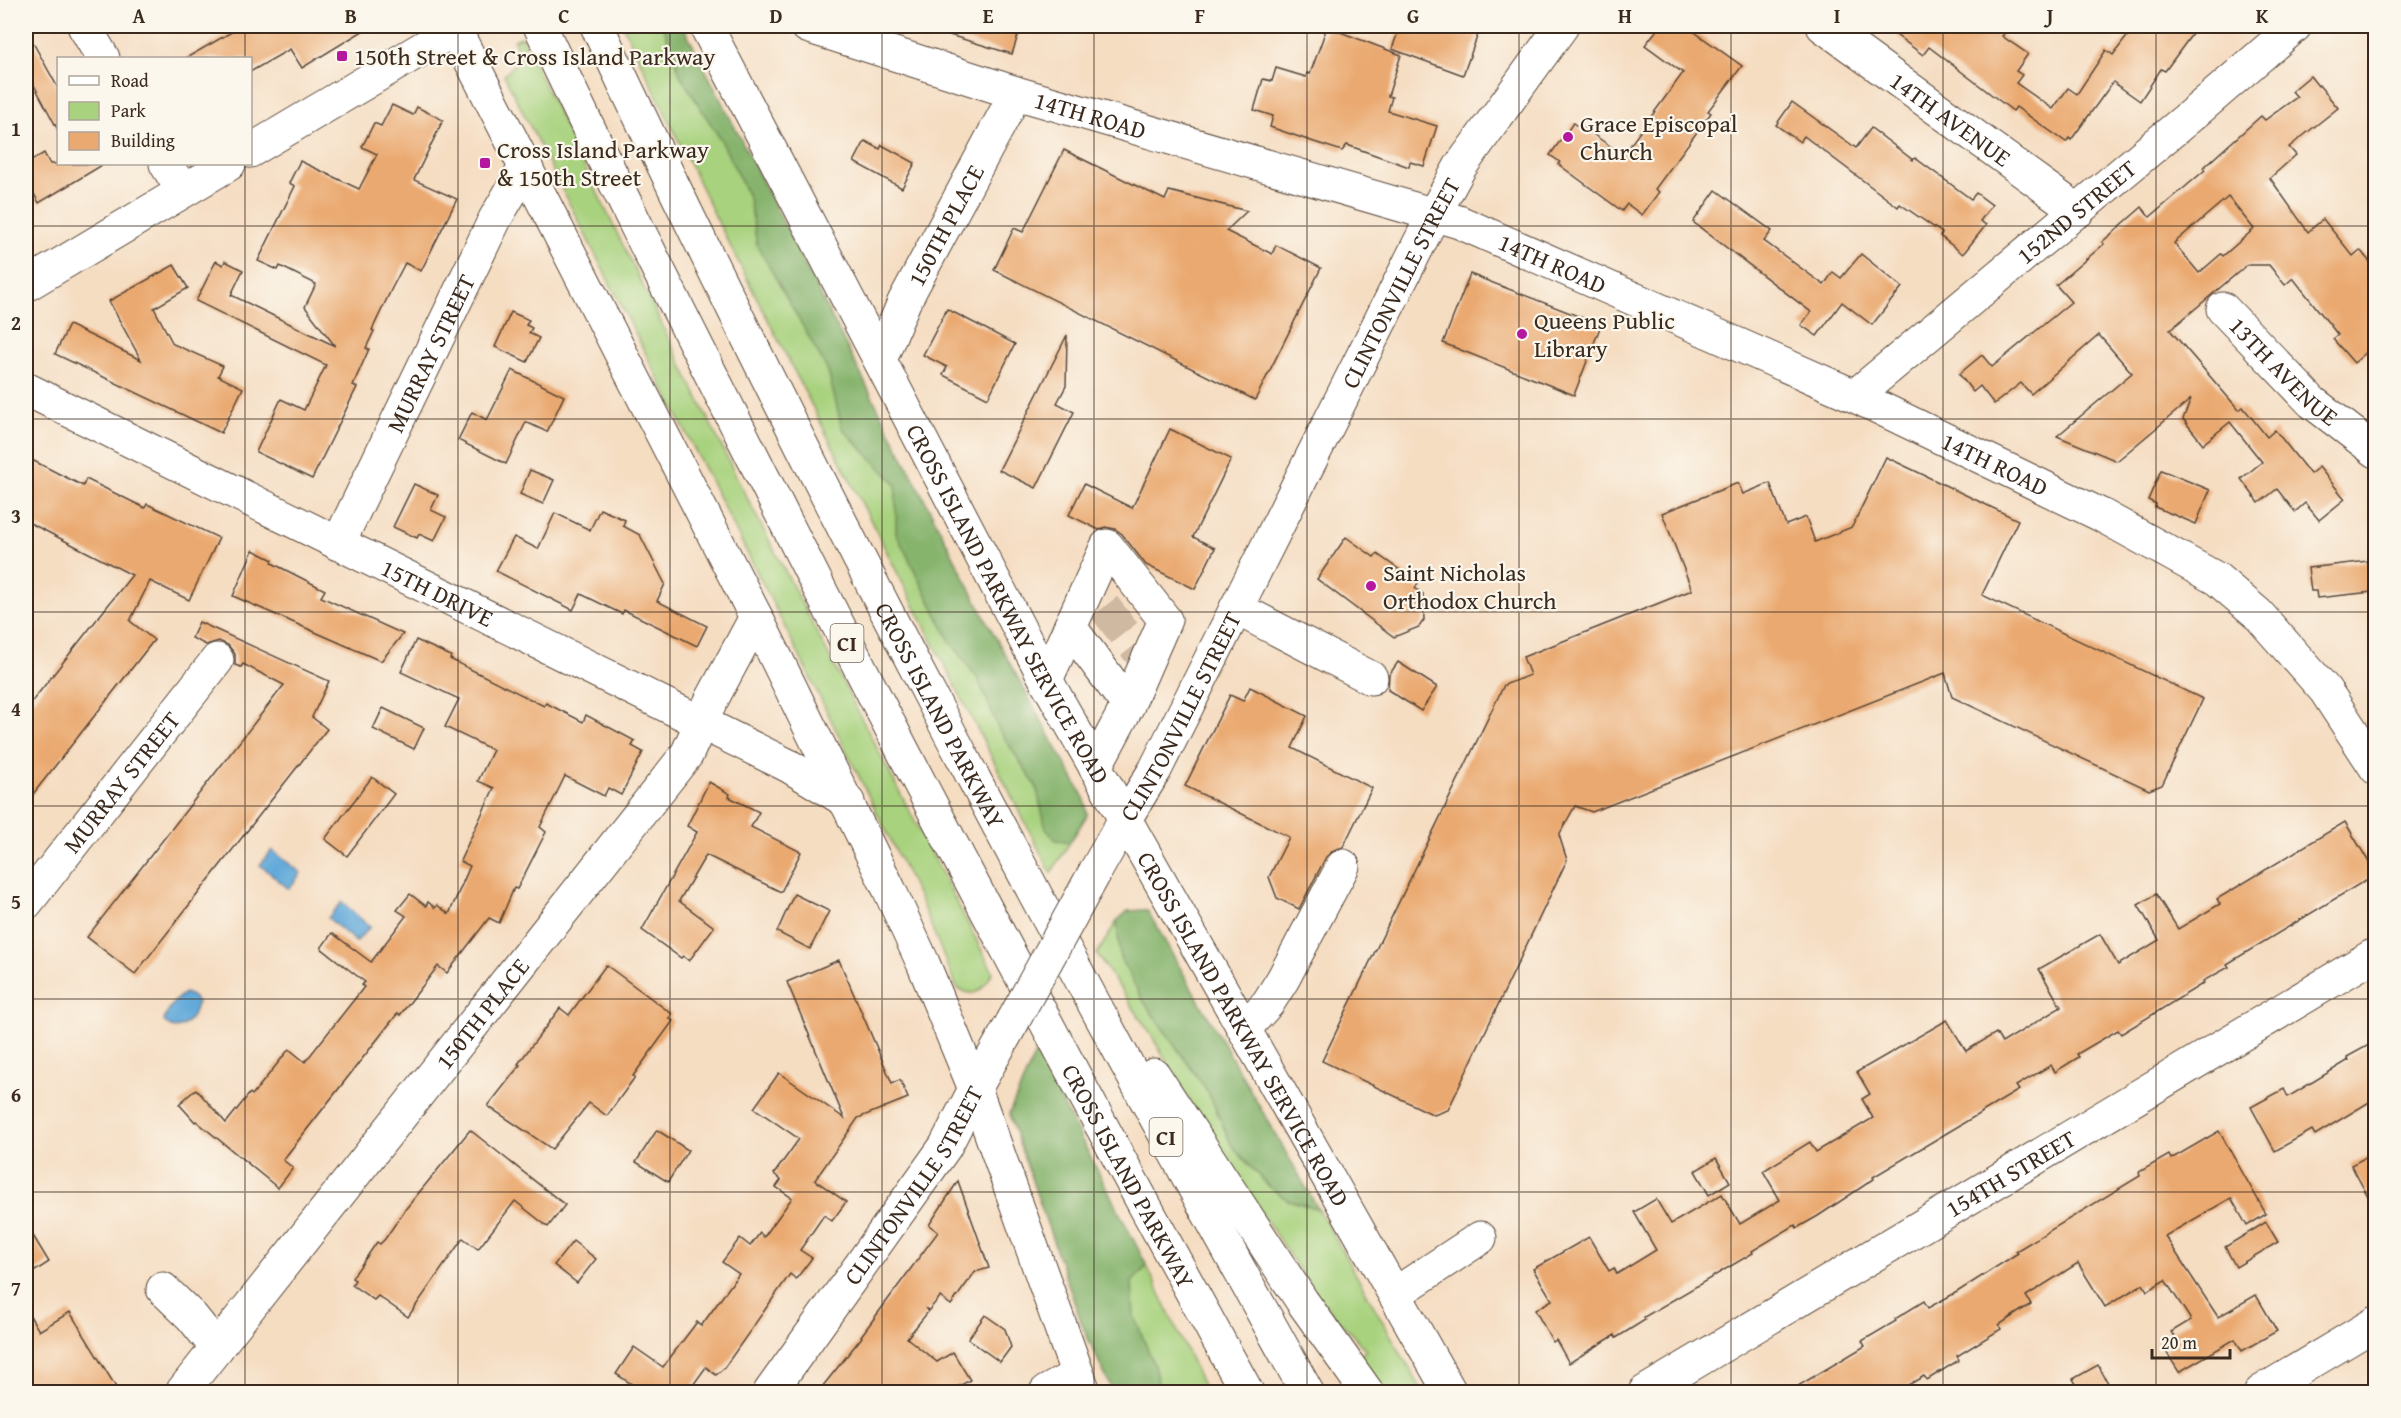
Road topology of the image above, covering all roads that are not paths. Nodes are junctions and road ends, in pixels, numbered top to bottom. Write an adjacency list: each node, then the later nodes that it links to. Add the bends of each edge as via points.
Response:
1 (84, 26): 10 (main road)
2 (538, 26): 53 (main road, CROSS ISLAND PARKWAY / CI, via 862,674)
3 (597, 26): 39 (main road, CROSS ISLAND PARKWAY / CI, via 861,560)
4 (706, 26): 21 (main road, CROSS ISLAND PARKWAY SERVICE ROAD)
5 (807, 26): 11 (main road, 14TH ROAD)
6 (1562, 26): 18 (main road, CLINTONVILLE STREET, via 1460,167)
7 (1823, 26): 17 (main road, 14TH AVENUE)
8 (2295, 26): 17 (main road, 152ND STREET)
9 (456, 27): 12 (main road); 15 (main road)
10 (102, 57)
11 (1016, 93): 18 (main road, 14TH ROAD); 21 (main road, 150TH PLACE, via 904,302)
12 (252, 150)
13 (167, 165): 16 (main road)
14 (227, 165): 16 (main road)
15 (526, 166): 25 (main road, MURRAY STREET, via 495,219); 27 (main road)
16 (183, 191): 19 (main road)
17 (2078, 211): 23 (main road, 152ND STREET)
18 (1433, 216): 23 (main road, 14TH ROAD, via 1459,222); 26 (main road, CLINTONVILLE STREET)
19 (26, 285)
20 (2223, 309): 24 (main road, 13TH AVENUE, via 2312,402)
21 (880, 360): 31 (main road, CROSS ISLAND PARKWAY SERVICE ROAD)
22 (26, 389): 25 (main road, 15TH DRIVE)
23 (1855, 396): 35 (main road, 14TH ROAD, via 2101,515 2217,579 2257,613 2325,690)
24 (2376, 451)
25 (338, 544): 33 (main road, 15TH DRIVE)
26 (1236, 608): 30 (main road); 37 (main road, CLINTONVILLE STREET, via 1155,770)
27 (756, 617): 33 (main road, 150TH PLACE); 36 (main road)
28 (1070, 627): 31 (main road); 32 (main road); 32 (main road, via 1097,597 1107,546 1165,620 1143,657)
29 (217, 660): 40 (main road, MURRAY STREET)
30 (1371, 678)
31 (1046, 680): 34 (main road, CROSS ISLAND PARKWAY SERVICE ROAD)
32 (1128, 705): 34 (main road)
33 (701, 722): 36 (main road, 15TH DRIVE, via 789,766); 48 (main road, 150TH PLACE, via 687,754)
34 (1095, 767): 37 (main road, CROSS ISLAND PARKWAY SERVICE ROAD)
35 (2376, 768)
36 (848, 802): 43 (main road, via 923,963)
37 (1125, 819): 42 (main road, CROSS ISLAND PARKWAY SERVICE ROAD); 43 (main road, CLINTONVILLE STREET, bridge)
38 (1343, 866): 42 (main road, via 1269,1003)
39 (1029, 881): 54 (main road, CROSS ISLAND PARKWAY / CI); 55 (main road, via 1290,1285)
40 (26, 903)
41 (2376, 954): 57 (main road, 154TH STREET)
42 (1244, 1029): 46 (main road, CROSS ISLAND PARKWAY SERVICE ROAD)
43 (975, 1089): 49 (main road); 51 (main road, CLINTONVILLE STREET, via 945,1147)
44 (1480, 1238): 46 (main road)
45 (163, 1289): 48 (main road)
46 (1395, 1294): 56 (main road, CROSS ISLAND PARKWAY SERVICE ROAD)
47 (2376, 1323): 58 (main road)
48 (217, 1348): 50 (main road, 150TH PLACE)
49 (1081, 1387): 52 (main road)
50 (182, 1392)
51 (770, 1392)
52 (1046, 1392)
53 (1247, 1392)
54 (1307, 1392)
55 (1367, 1392)
56 (1450, 1392)
57 (1645, 1392)
58 (2261, 1392)

